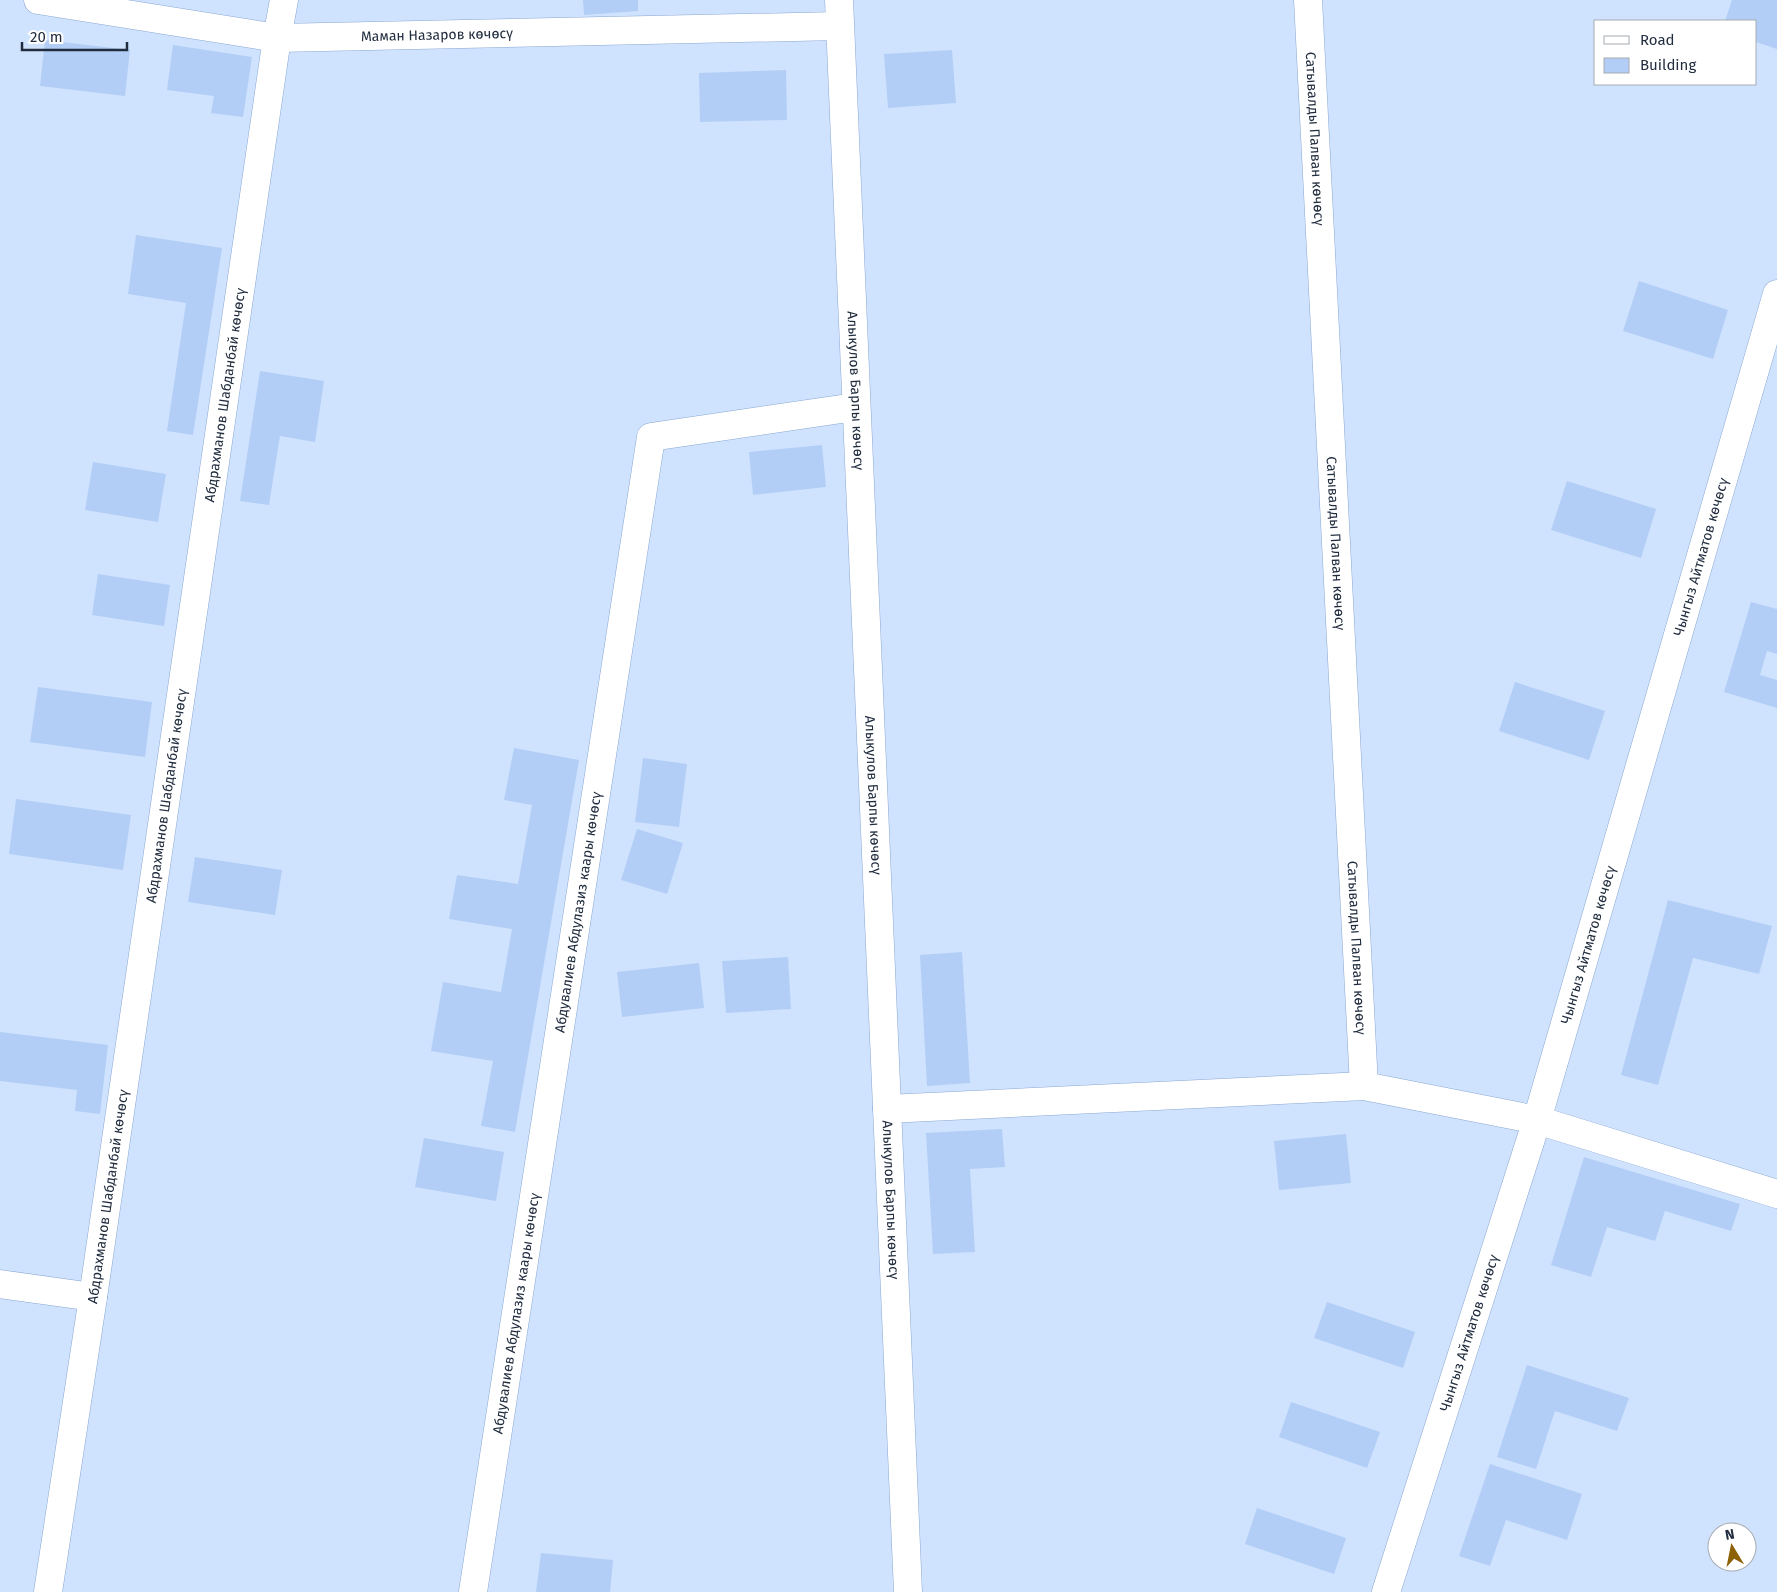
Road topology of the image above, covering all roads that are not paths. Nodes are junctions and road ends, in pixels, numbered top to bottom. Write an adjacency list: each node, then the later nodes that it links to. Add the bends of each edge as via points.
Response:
1 (38, 0): 5 (street, Маман Назаров көчөсү)
2 (284, 0): 5 (street, Абдрахманов Шабданбай көчөсү)
3 (1308, 0): 8 (street, Сатывалды Палван көчөсү)
4 (839, 13): 5 (street, Маман Назаров көчөсү); 7 (street, Алыкулов Барпы көчөсү)
5 (277, 38): 13 (street, Абдрахманов Шабданбай көчөсү)
6 (1777, 294): 10 (street, Чынгыз Айтматов көчөсү)
7 (855, 407): 9 (street, Алыкулов Барпы көчөсү); 15 (street, Абдувалиев Абдулазиз каары көчөсү, via 651,437)
8 (1364, 1086): 9 (street); 10 (street)
9 (887, 1109): 16 (street, Алыкулов Барпы көчөсү)
10 (1536, 1120): 11 (street); 17 (street, Чынгыз Айтматов көчөсү)
11 (1777, 1194)
12 (0, 1284): 13 (street)
13 (93, 1297): 14 (street, Абдрахманов Шабданбай көчөсү)
14 (48, 1592)
15 (473, 1592)
16 (908, 1592)
17 (1386, 1592)

